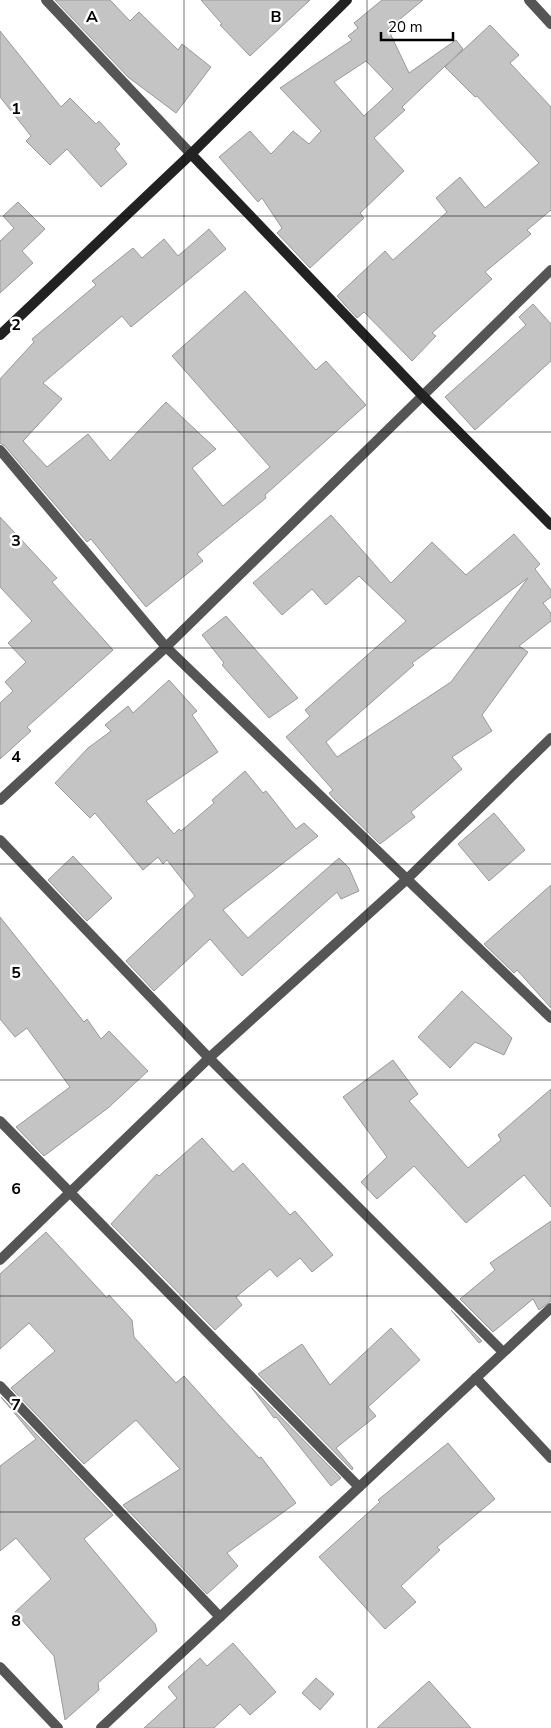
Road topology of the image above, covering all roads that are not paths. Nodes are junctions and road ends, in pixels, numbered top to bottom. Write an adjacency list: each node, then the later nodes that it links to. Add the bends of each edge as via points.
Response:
1 (46, 0): 5 (street)
2 (347, 0): 5 (main road)
3 (529, 0): 4 (street)
4 (551, 24)
5 (191, 154): 7 (main road); 8 (main road)
6 (551, 270): 8 (street)
7 (0, 335)
8 (422, 395): 10 (main road); 11 (street)
9 (0, 450): 11 (street)
10 (551, 525)
11 (166, 647): 13 (street); 15 (street)
12 (551, 738): 15 (street)
13 (0, 800)
14 (0, 840): 17 (street)
15 (406, 880): 16 (street); 17 (street)
16 (551, 1018)
17 (209, 1058): 19 (street); 22 (street)
18 (0, 1121): 19 (street)
19 (70, 1192): 20 (street); 26 (street)
20 (0, 1260)
21 (551, 1308): 22 (street)
22 (503, 1352): 23 (street)
23 (476, 1378): 25 (street); 26 (street)
24 (0, 1386): 27 (street)
25 (551, 1458)
26 (359, 1487): 27 (street)
27 (220, 1617): 30 (street)
28 (0, 1667): 29 (street)
29 (58, 1728)
30 (101, 1728)

